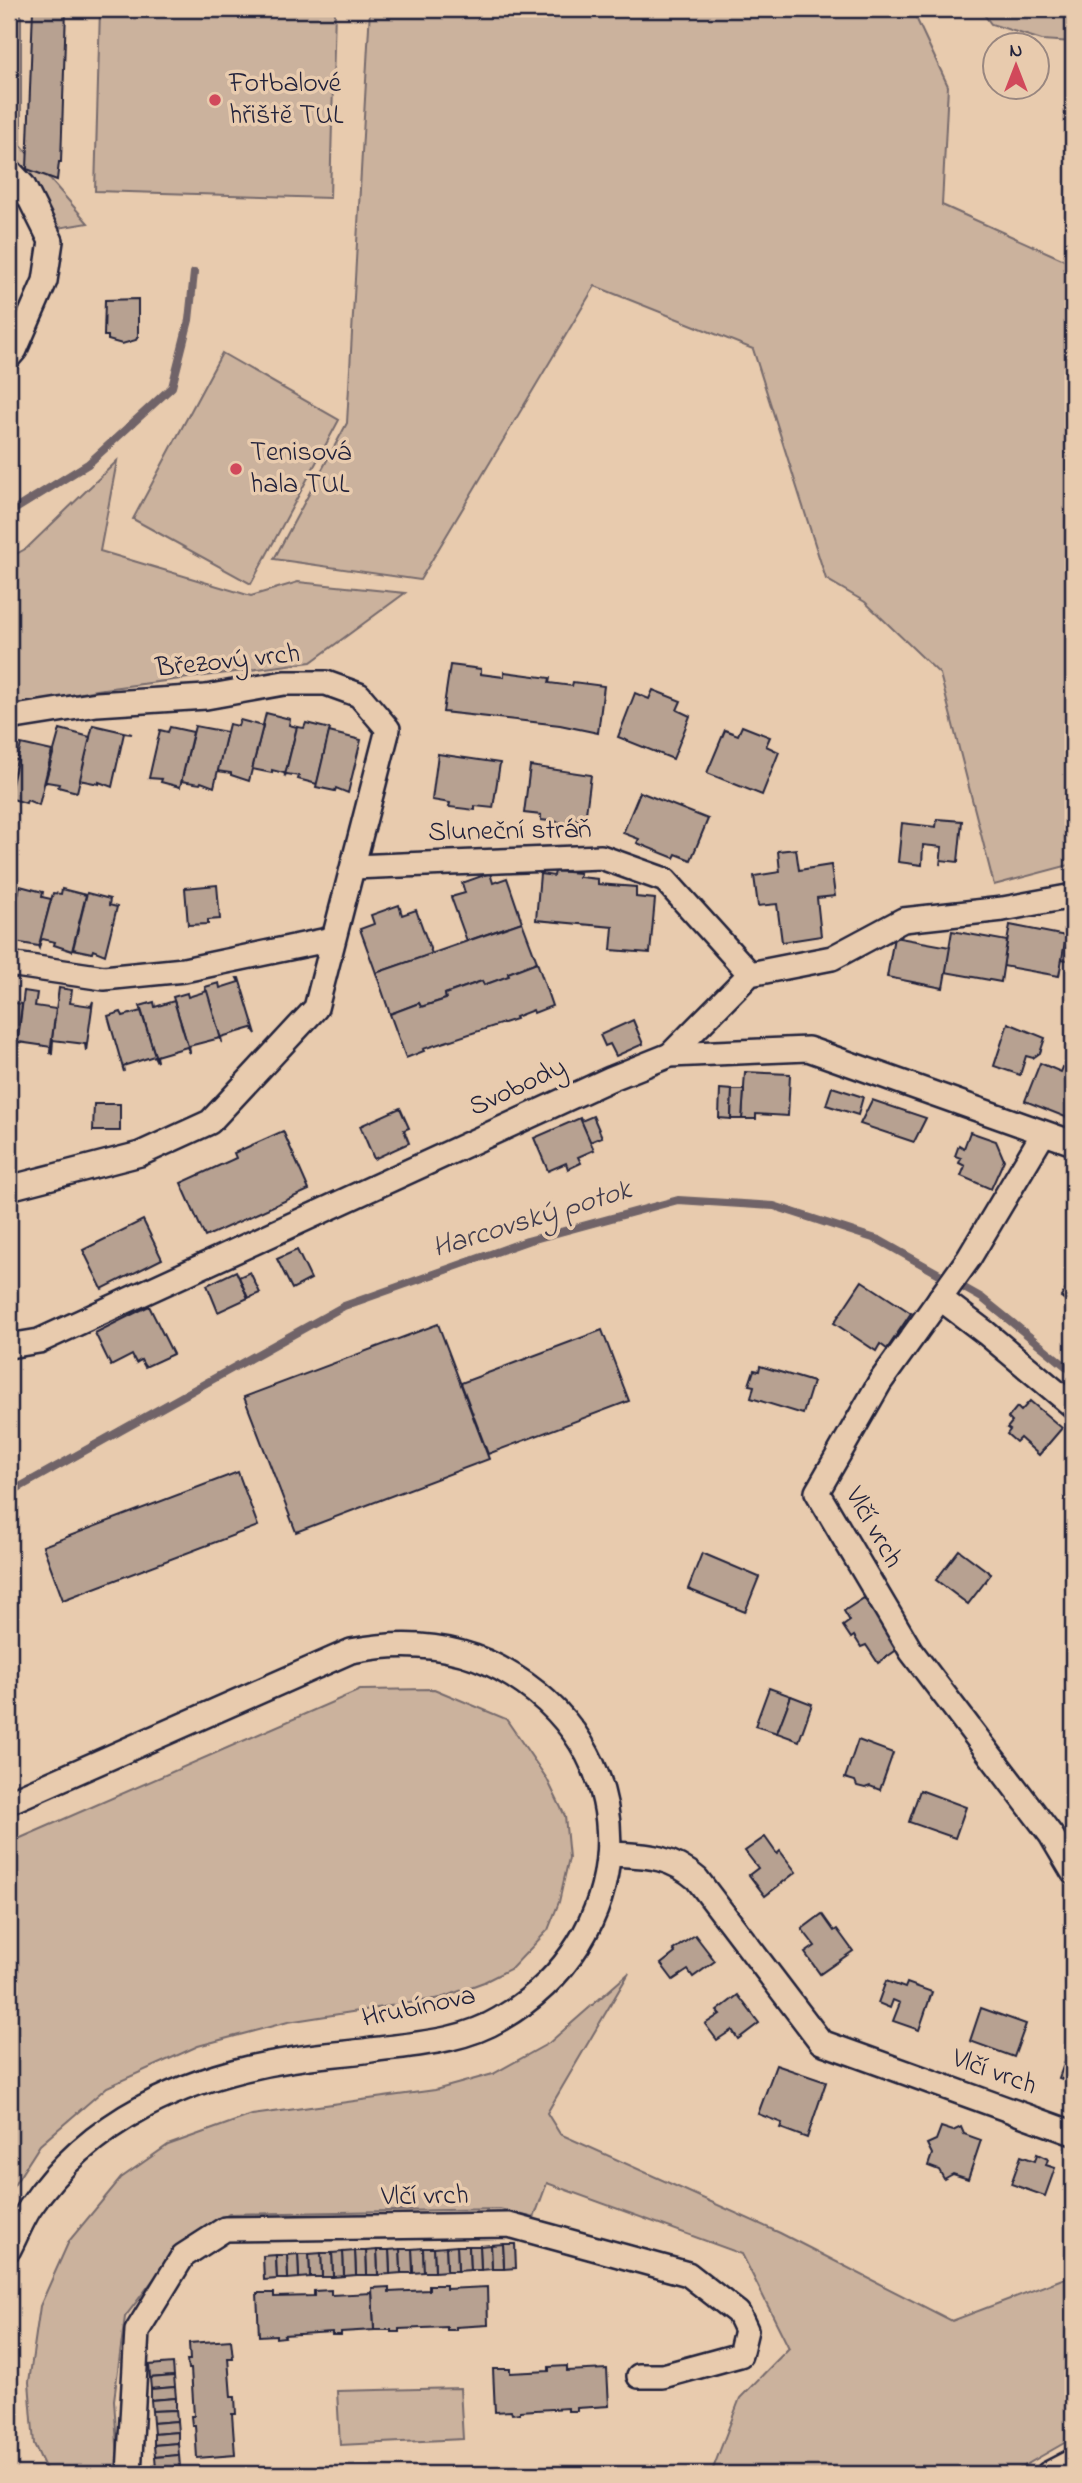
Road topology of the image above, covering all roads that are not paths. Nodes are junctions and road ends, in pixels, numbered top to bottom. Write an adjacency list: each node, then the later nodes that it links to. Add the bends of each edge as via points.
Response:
1 (9, 170): 2 (street, via 23,185 51,241 45,281)
2 (9, 357)
3 (9, 718): 4 (street, Březový vrch, via 97,704 206,697 284,683 326,683 359,695 388,729)
4 (353, 867): 6 (street, Březový vrch); 8 (street, Sluneční stráň, via 601,858 665,880)
5 (1073, 896): 8 (street, via 903,920 832,958)
6 (332, 939): 7 (street, via 184,970 104,978); 12 (street, Březový vrch, via 316,1008 210,1122 140,1154)
7 (9, 964)
8 (750, 974): 9 (street)
9 (670, 1055): 10 (street, Svobody, via 808,1049); 14 (street, Svobody, via 39,1341)
10 (1044, 1134): 11 (street, Svobody); 13 (street, Vlčí vrch)
11 (1073, 1143)
12 (9, 1188)
13 (943, 1294): 15 (street); 18 (street, Vlčí vrch, via 880,1382 817,1492 911,1651 1051,1835)
14 (9, 1346)
15 (1073, 1406)
16 (9, 1802): 17 (street, Hrubínova, via 351,1651 412,1644 445,1648 509,1673 563,1716 589,1756 599,1782 609,1823)
17 (609, 1854): 19 (street, Vlčí vrch, via 657,1856 684,1867 821,2042); 20 (street, Hrubínova, via 588,1931 565,1964 500,2020 438,2040 289,2060 218,2075 158,2098 103,2131 75,2155 29,2209)
18 (1073, 1872)
19 (1073, 2133)
20 (9, 2249)
21 (639, 2376): 23 (street, Vlčí vrch, via 663,2376 740,2355 746,2330 738,2313 688,2274 509,2225 225,2229 183,2256 137,2331)
22 (1073, 2461): 24 (street)
23 (129, 2474)
24 (1048, 2474)

